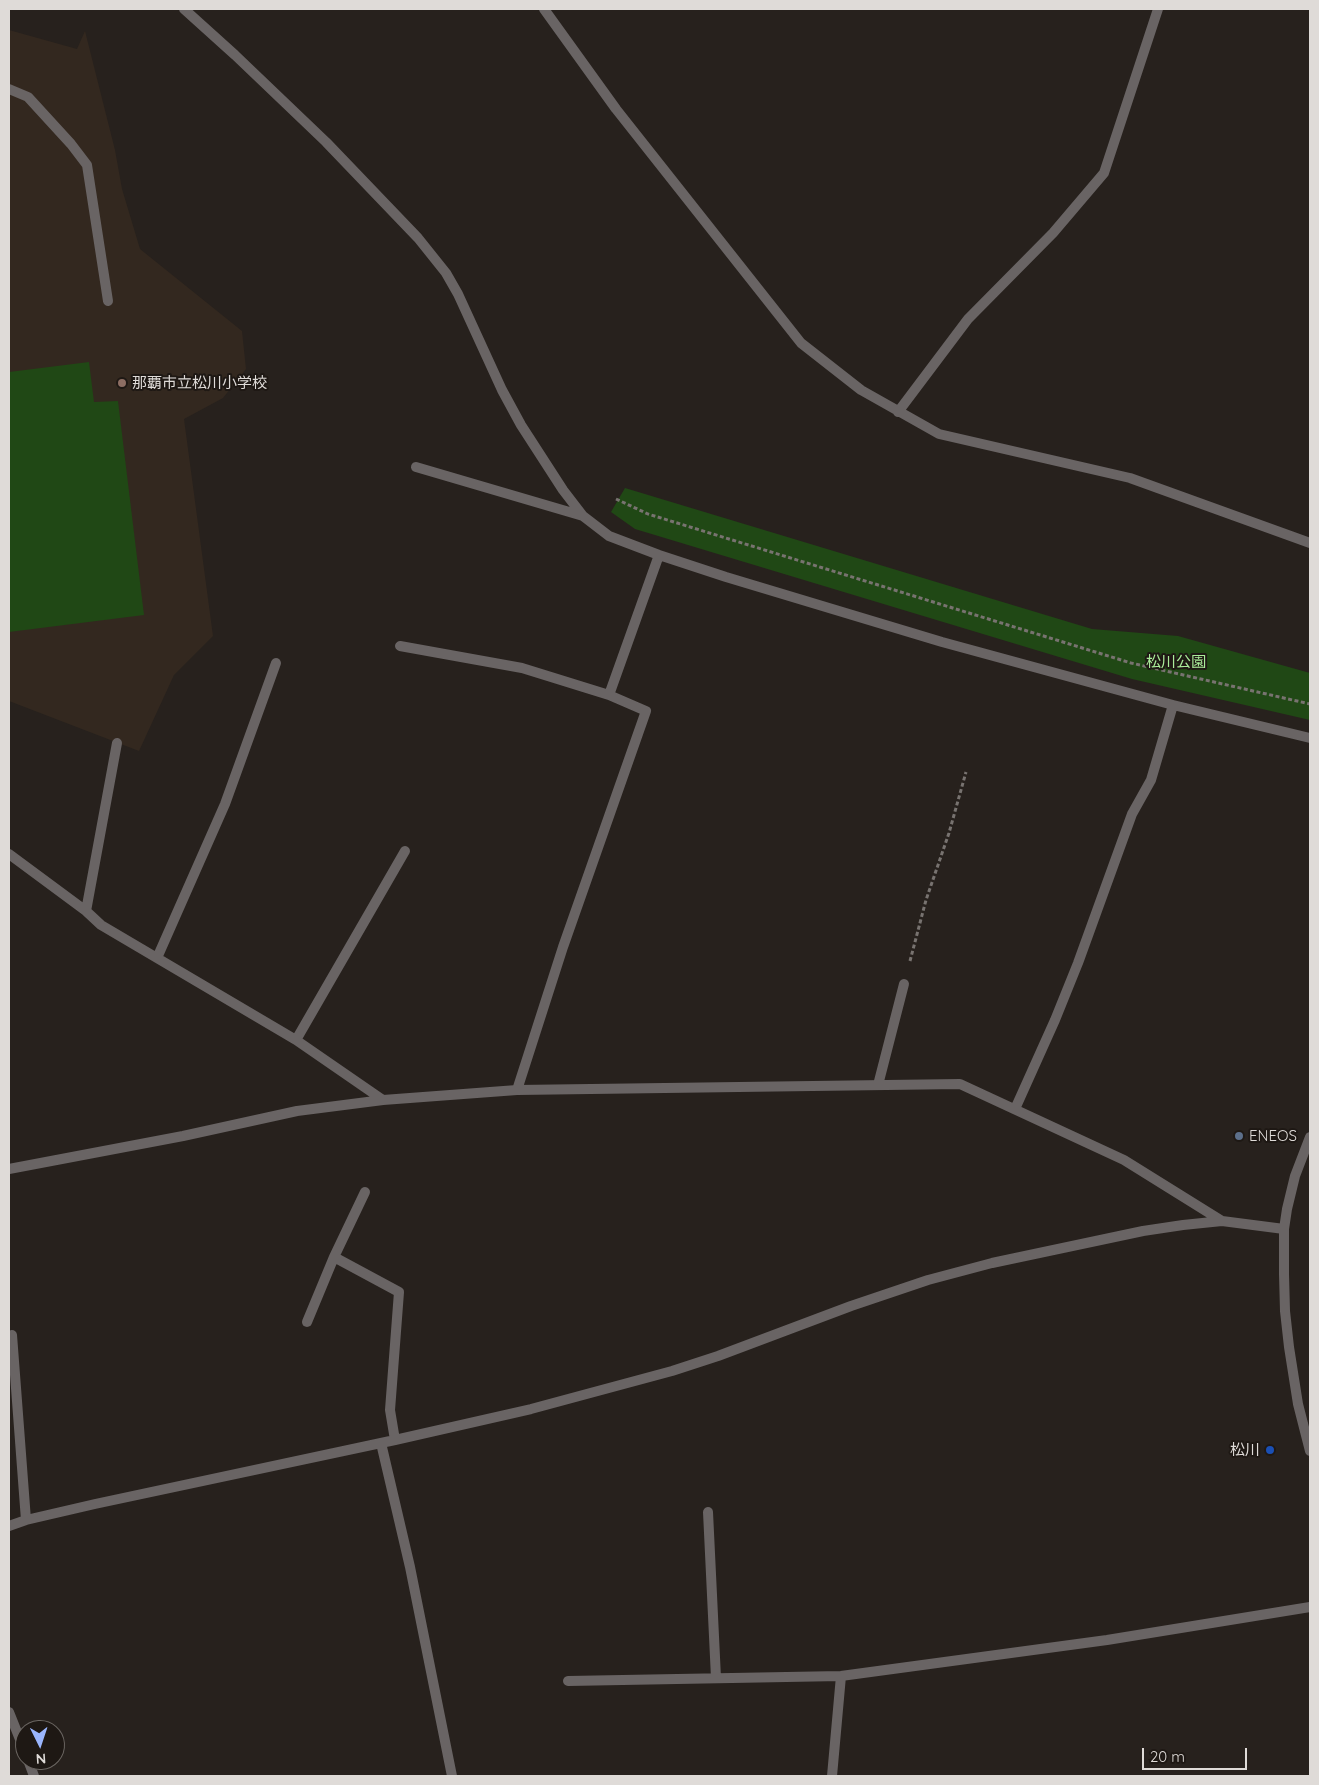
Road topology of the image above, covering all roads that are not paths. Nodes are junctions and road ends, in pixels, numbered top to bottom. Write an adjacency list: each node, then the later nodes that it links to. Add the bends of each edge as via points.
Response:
1 (184, 9): 8 (street, via 326,142 418,238 446,273 521,425)
2 (544, 9): 6 (street, via 616,108 801,343 861,390)
3 (1158, 9): 6 (street, via 1104,173 1053,233 968,319)
4 (9, 89): 5 (street, via 28,98 87,165)
5 (108, 301)
6 (898, 412): 9 (street, via 940,434 1130,478)
7 (416, 467): 8 (street)
8 (584, 516): 10 (street, via 609,536)
9 (1310, 543)
10 (659, 555): 13 (street); 14 (street, via 942,642)
11 (400, 646): 13 (street, via 522,668)
12 (276, 663): 20 (street, via 225,804)
13 (609, 695): 24 (street, via 646,711 563,947)
14 (1173, 705): 15 (street); 26 (street, via 1151,780 1132,814 1078,963)
15 (1310, 738)
16 (117, 743): 19 (street)
17 (405, 851): 22 (street)
18 (9, 854): 19 (street)
19 (86, 911): 20 (street, via 101,925)
20 (157, 958): 22 (street)
21 (904, 984): 23 (street)
22 (296, 1040): 25 (street)
23 (878, 1085): 24 (street); 26 (street, via 960,1084)
24 (517, 1090): 25 (street)
25 (383, 1100): 28 (street, via 297,1111)
26 (1015, 1109): 30 (street, via 1124,1160)
27 (1310, 1137): 31 (street, via 1293,1182)
28 (9, 1169)
29 (365, 1192): 32 (street)
30 (1222, 1221): 31 (street); 35 (street, via 1143,1231 958,1271 672,1371 531,1409)
31 (1284, 1229): 37 (street, via 1289,1347)
32 (334, 1257): 33 (street); 35 (street, via 399,1292 390,1410)
33 (307, 1322)
34 (12, 1335): 39 (street)
35 (395, 1440): 36 (street)
36 (381, 1443): 39 (street); 47 (street, via 410,1566)
37 (1310, 1451)
38 (708, 1512): 43 (street)
39 (26, 1520): 40 (street)
40 (9, 1526)
41 (1310, 1607): 42 (street, via 1107,1640)
42 (841, 1676): 43 (street); 48 (street)
43 (716, 1678): 44 (street)
44 (568, 1681)
45 (9, 1712): 46 (street)
46 (15, 1727)
47 (452, 1776)
48 (832, 1776)

